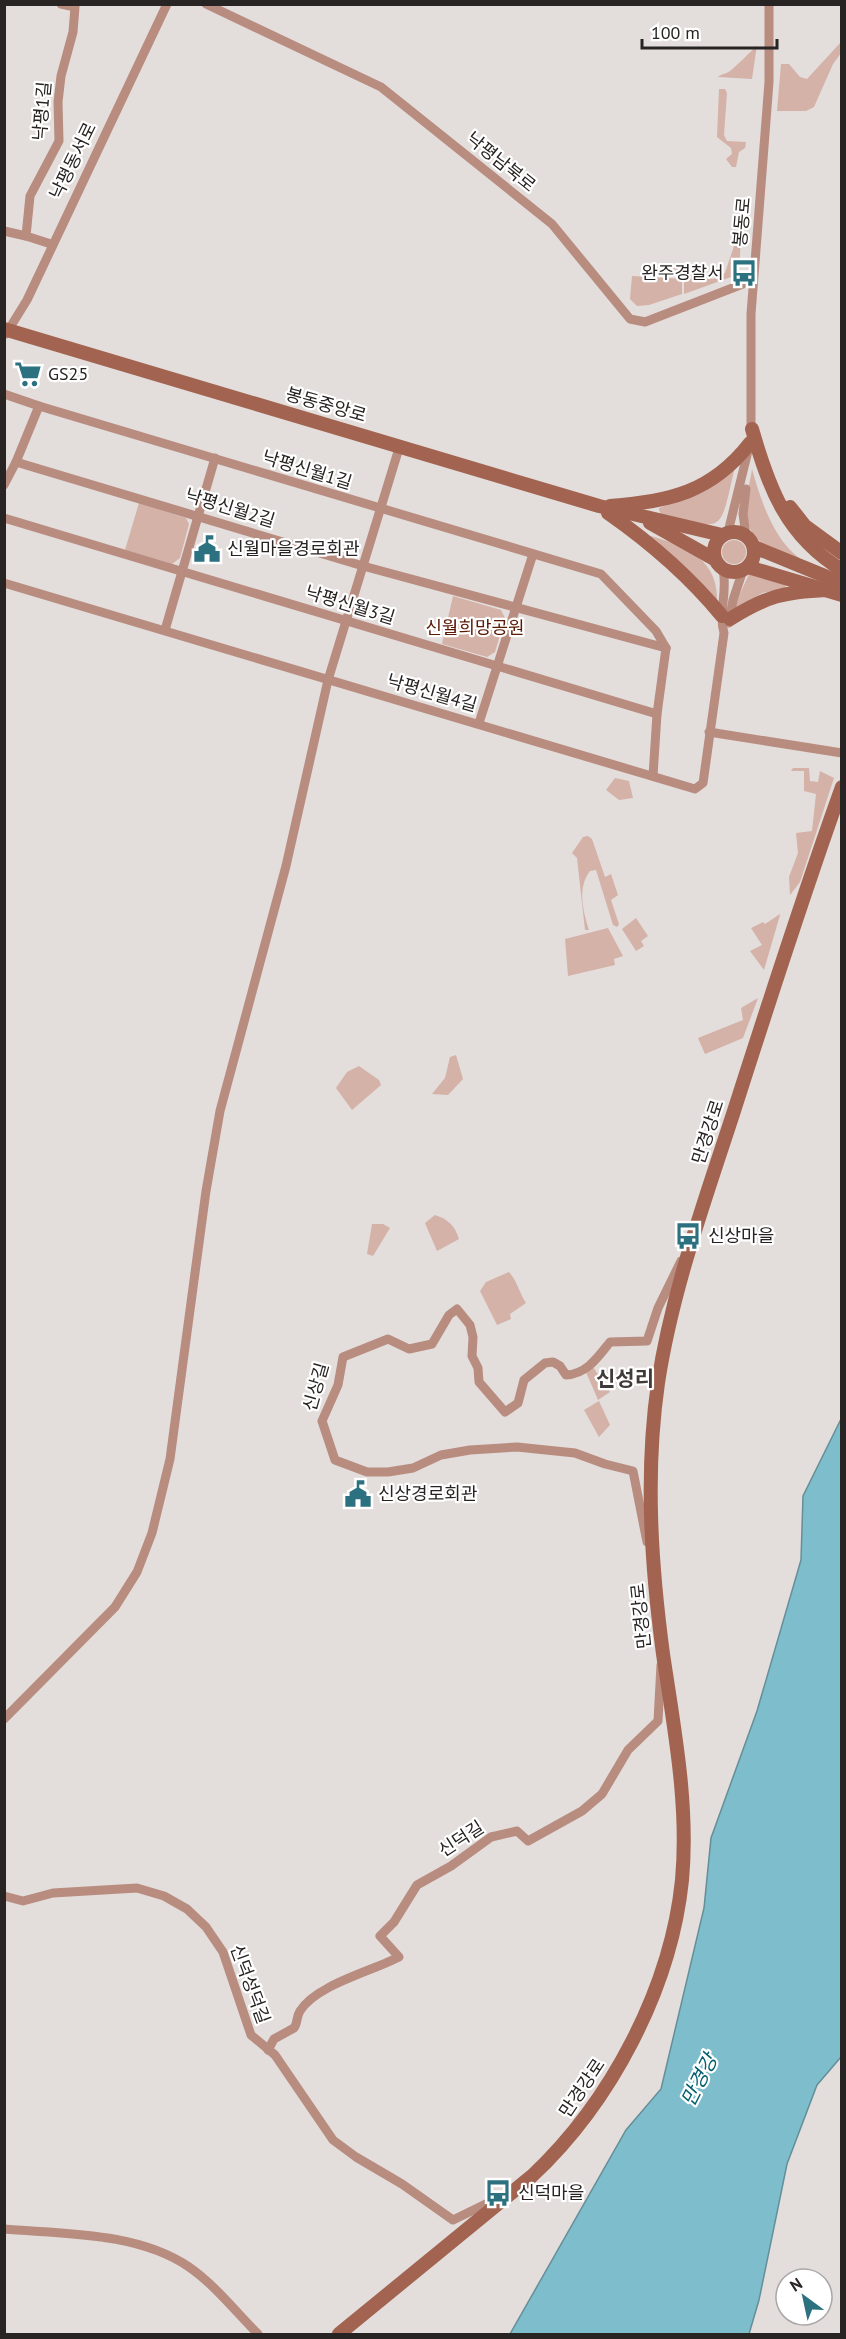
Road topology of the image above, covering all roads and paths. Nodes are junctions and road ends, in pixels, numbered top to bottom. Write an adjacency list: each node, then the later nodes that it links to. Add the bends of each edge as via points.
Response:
1 (62, 4): 6 (street, 낙평1길, via 75,7 75,22 61,76 59,141 30,196)
2 (167, 4): 7 (street, 낙평동서로)
3 (206, 4): 8 (street, 낙평남북로, via 381,87 552,224 630,319 645,322)
4 (770, 4): 8 (street, 봉동로, via 769,82)
5 (4, 231): 6 (street)
6 (26, 236): 7 (street)
7 (51, 243): 9 (street, 낙평동서로, via 27,300)
8 (753, 280): 12 (street, 봉동로)
9 (6, 332): 13 (street, 봉동중앙로)
10 (4, 394): 11 (street, 낙평신월1길)
11 (39, 406): 14 (street, 낙평신월1길); 15 (street)
12 (751, 436): 16 (street); 18 (street, via 723,472 687,492 657,502); 23 (street, 봉동로); 24 (street, 봉동로, via 753,456 742,514)
13 (400, 445): 18 (street, 봉동중앙로); 19 (street)
14 (215, 458): 19 (street, 낙평신월1길); 20 (street)
15 (16, 462): 17 (street); 20 (street, 낙평신월2길)
16 (767, 470): 25 (street, via 800,520); 30 (street, via 777,503 799,535)
17 (4, 485)
18 (599, 506): 21 (street, 봉동중앙로); 37 (street, via 662,554)
19 (380, 509): 26 (street, 낙평신월1길); 28 (street)
20 (198, 515): 28 (street, 낙평신월2길); 31 (street)
21 (637, 517): 23 (street, 봉동중앙로); 27 (street, 봉동중앙로)
22 (4, 518): 31 (street, 낙평신월3길)
23 (725, 534): 24 (street, 봉동중앙로); 27 (street, via 714,546)
24 (750, 541): 29 (street, via 754,554); 33 (street, 봉동중앙로)
25 (842, 553)
26 (533, 554): 36 (street); 40 (street, 낙평신월1길, via 601,574 656,631)
27 (718, 564): 29 (street, 봉동중앙로, via 729,572); 37 (street, 낙평신월4길, via 726,589)
28 (363, 566): 36 (street, 낙평신월2길); 38 (street)
29 (745, 569): 34 (street, 봉동중앙로); 37 (street, 낙평신월4길)
30 (842, 570)
31 (182, 571): 38 (street, 낙평신월3길); 39 (street)
32 (4, 583): 39 (street, 낙평신월4길)
33 (842, 583)
34 (827, 590): 35 (street, 봉동중앙로); 37 (street, via 780,594)
35 (842, 595)
36 (515, 609): 40 (street, 낙평신월2길); 41 (street)
37 (726, 618): 45 (street, 낙평신월4길)
38 (346, 621): 41 (street, 낙평신월3길); 42 (street)
39 (165, 630): 42 (street, 낙평신월4길)
40 (666, 648): 43 (street)
41 (497, 665): 43 (street, 낙평신월3길); 44 (street)
42 (328, 680): 44 (street, 낙평신월4길); 52 (street, via 286,866 220,1111 170,1459 152,1533 137,1572 115,1607)
43 (657, 714): 47 (street)
44 (479, 723): 47 (street, 낙평신월4길)
45 (708, 732): 46 (street); 47 (street, 낙평신월4길, via 700,787 695,789)
46 (842, 753)
47 (654, 776)
48 (842, 787): 49 (street, 만경강로, via 805,889)
49 (692, 1240): 50 (street, 만경강로, via 669,1325 652,1428); 50 (street, 신상길, via 669,1283 647,1341 610,1342 592,1364 573,1375 566,1375 553,1362 545,1363 524,1380 522,1395 505,1412 479,1382 478,1368 471,1356 470,1325 457,1309 449,1315 432,1344 409,1350 388,1339 343,1357 338,1385 322,1421 335,1460 367,1472 413,1468 441,1455 501,1447 566,1451 633,1471)
50 (655, 1580): 51 (street, 만경강로)
51 (663, 1651): 54 (street, 신덕길, via 658,1721 628,1750 602,1794 582,1811 528,1842 517,1831 491,1837 417,1885 394,1922 380,1936 399,1957 311,1999 299,2012 294,2028 274,2039); 55 (street, 만경강로, via 681,1788 683,1858 680,1892 661,1970 636,2034 589,2112 545,2164)
52 (4, 1719)
53 (4, 1896): 54 (street, 신덕성덕길, via 23,1901 53,1893 125,1888 177,1902 214,1938 227,1962 251,2036)
54 (268, 2050): 55 (street, 신덕성덕길, via 333,2140 453,2220)
55 (511, 2192): 58 (street, 만경강로)
56 (4, 2229): 57 (street, via 102,2238 174,2258 200,2275)
57 (258, 2334)
58 (339, 2334)

